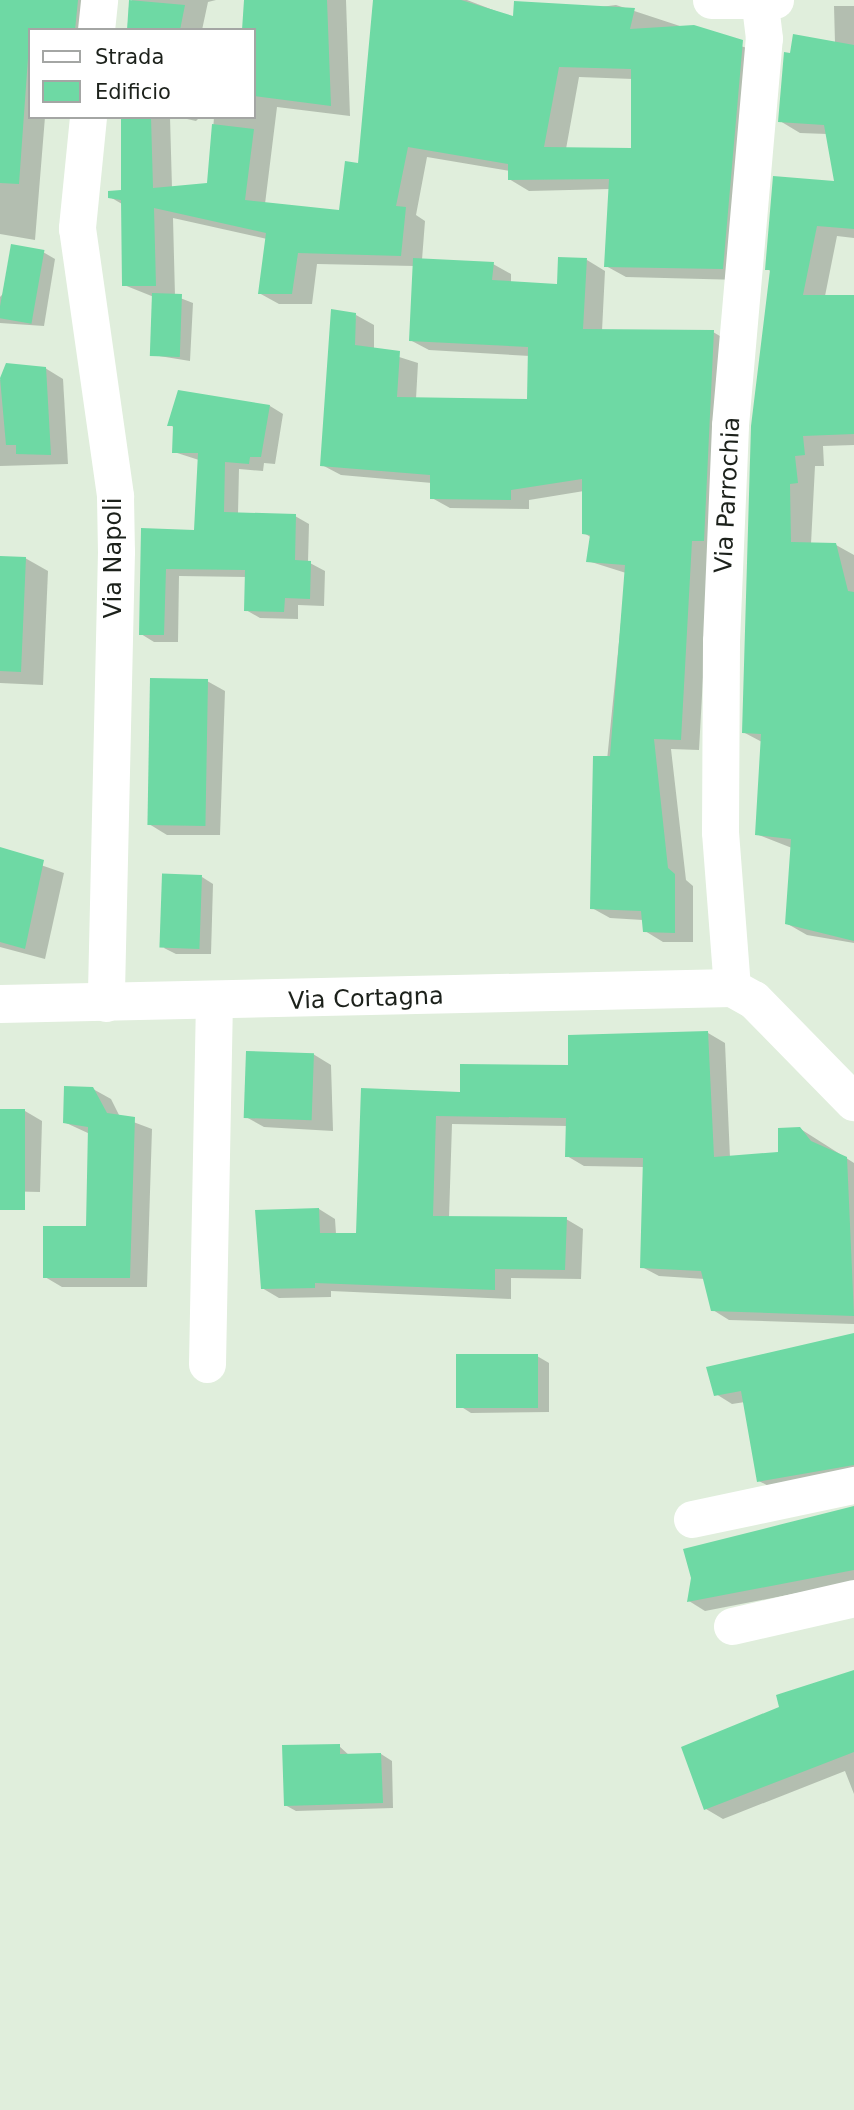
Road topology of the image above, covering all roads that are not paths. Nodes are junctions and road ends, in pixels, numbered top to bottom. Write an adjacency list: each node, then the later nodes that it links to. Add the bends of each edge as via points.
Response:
1 (99, 0): 4 (street)
2 (711, 0): 3 (street)
3 (764, 1): 6 (street, Via Parrochia, via 730,425 721,641 720,832)
4 (96, 28)
5 (88, 119): 7 (street, Via Napoli, via 77,228 116,523)
6 (732, 988): 9 (street, Via Cortagna); 10 (street, via 754,1000)
7 (106, 1003): 8 (street, Via Cortagna); 9 (street, Via Cortagna)
8 (0, 1004)
9 (214, 1004): 11 (street)
10 (854, 1102)
11 (206, 1364)
12 (854, 1485): 13 (street)
13 (692, 1519)
14 (854, 1598): 15 (street)
15 (732, 1626)

